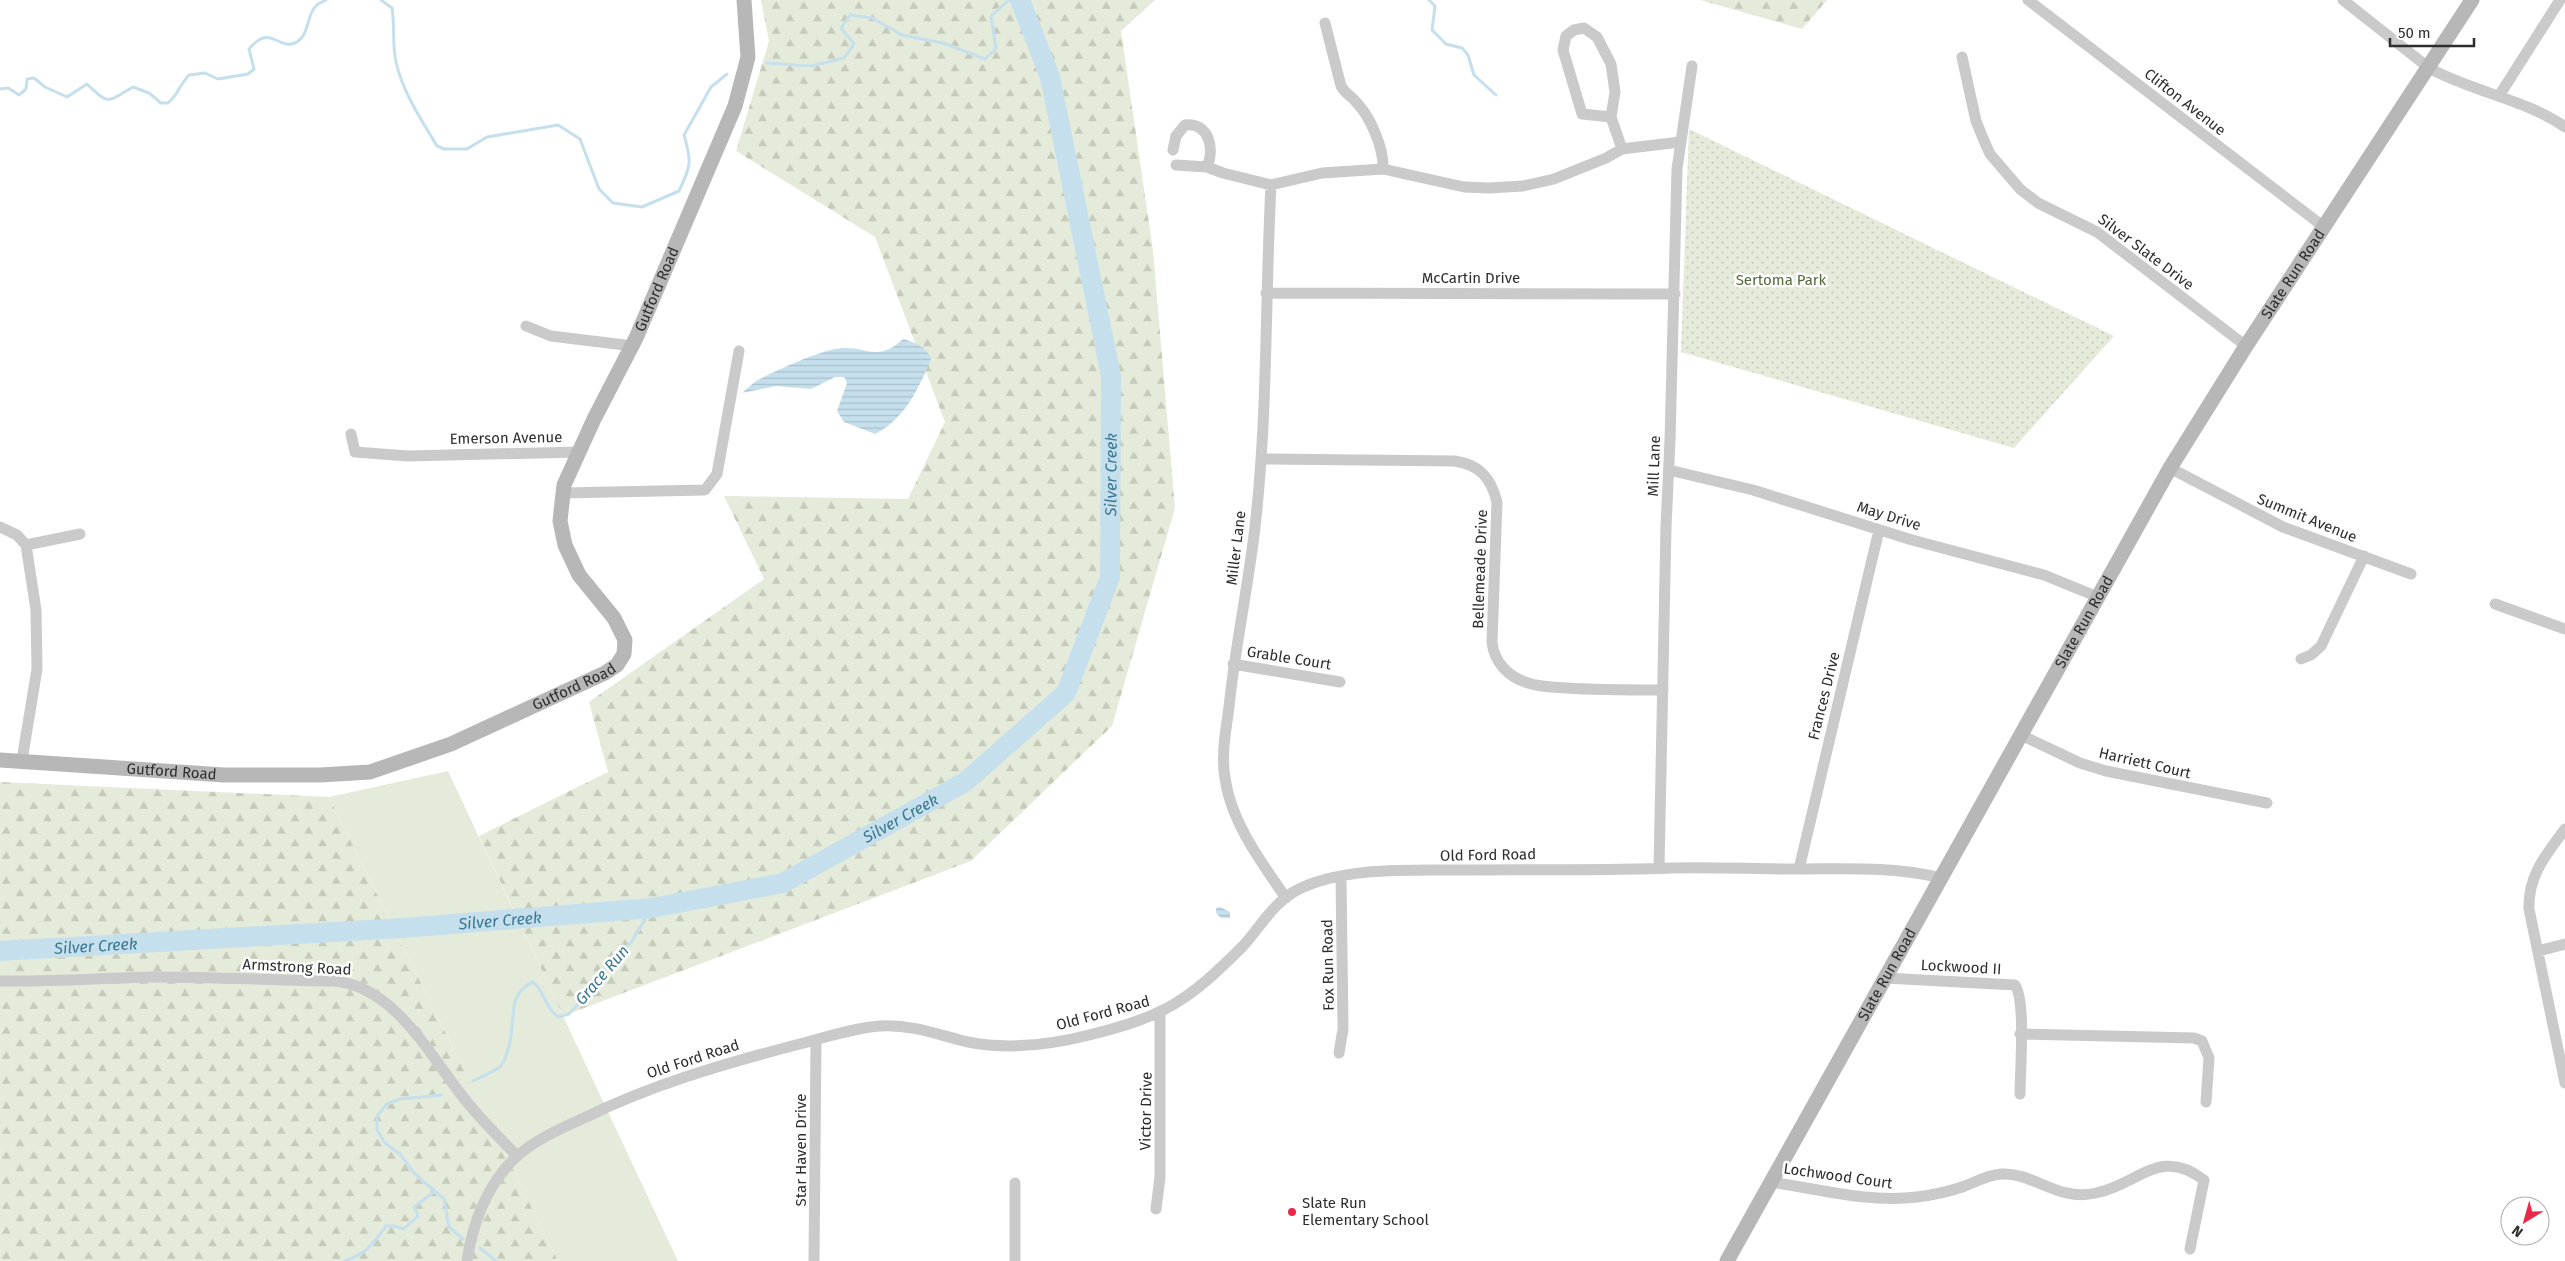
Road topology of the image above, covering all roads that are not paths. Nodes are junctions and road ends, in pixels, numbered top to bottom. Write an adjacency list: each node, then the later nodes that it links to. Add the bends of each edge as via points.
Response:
1 (744, 0): 24 (street, Gutford Road, via 748,57 735,106)
2 (2028, 0): 20 (street, Clifton Avenue)
3 (2343, 0): 9 (street)
4 (2472, 0): 9 (street, Slate Run Road)
5 (2560, 0): 10 (street)
6 (1325, 23): 18 (street, via 1343,92 1360,105 1378,140 1384,158)
7 (1962, 57): 25 (street, Silver Slate Drive, via 1976,120 1985,143 1990,154 2020,189 2043,206 2097,232)
8 (1692, 66): 13 (street, Mill Lane)
9 (2429, 68): 10 (street); 20 (street, Slate Run Road)
10 (2499, 96): 12 (street)
11 (1611, 117): 11 (street, via 1616,92 1611,64 1597,37 1584,28 1574,30 1566,36 1563,50 1582,114); 14 (street)
12 (2565, 127)
13 (1680, 142): 14 (street); 22 (street, Mill Lane)
14 (1622, 149): 18 (street, via 1569,174 1524,186 1464,188)
15 (1173, 150): 17 (street, via 1176,136 1185,125 1200,128 1210,142)
16 (1176, 165): 17 (street)
17 (1207, 167): 19 (street)
18 (1383, 169): 19 (street, via 1322,173)
19 (1271, 184): 21 (street, Miller Lane)
20 (2324, 226): 25 (street, Slate Run Road)
21 (1266, 293): 22 (street, McCartin Drive); 29 (street, Miller Lane)
22 (1675, 294): 31 (street, Mill Lane)
23 (526, 326): 24 (street, via 552,336)
24 (633, 346): 28 (street, Gutford Road)
25 (2246, 346): 30 (street, Slate Run Road)
26 (740, 351): 32 (street, via 716,474 705,490)
27 (352, 434): 28 (street, Emerson Avenue, via 355,452 434,455)
28 (579, 452): 32 (street, Gutford Road)
29 (1260, 459): 43 (street, Miller Lane, via 1255,528); 45 (street, Bellemeade Drive, via 1455,461 1479,469 1491,483 1497,502 1492,642 1493,651 1502,666 1516,678 1537,686)
30 (2170, 468): 37 (street, Summit Avenue, via 2283,527); 39 (street, Slate Run Road)
31 (1669, 470): 34 (street, May Drive, via 1753,490); 45 (street, Mill Lane)
32 (563, 493): 48 (street, Gutford Road, via 560,522 565,545 580,575 614,618 625,640 624,654 617,665 605,673 452,744 370,772 224,775)
33 (0, 527): 36 (street, via 17,535)
34 (1879, 530): 39 (street, May Drive, via 2044,575); 52 (street, Frances Drive)
35 (80, 534): 36 (street)
36 (26, 545): 48 (street, via 36,610 37,669)
37 (2364, 556): 38 (street, Summit Avenue); 42 (street, via 2321,646)
38 (2411, 574)
39 (2098, 597): 46 (street, Slate Run Road)
40 (2495, 604): 41 (street)
41 (2565, 630)
42 (2301, 659)
43 (1233, 664): 44 (street, Grable Court); 55 (street, Miller Lane, via 1224,776 1229,798 1250,841)
44 (1340, 682)
45 (1663, 690): 51 (street, Mill Lane)
46 (2021, 735): 49 (street, Harriett Court, via 2080,763 2106,771); 54 (street, Slate Run Road)
47 (0, 760): 48 (street, Gutford Road)
48 (22, 760)
49 (2267, 803)
50 (2565, 829): 57 (street, via 2543,858 2531,883 2529,909)
51 (1660, 868): 52 (street, Old Ford Road); 53 (street, Old Ford Road, via 1414,870)
52 (1799, 869): 54 (street, Old Ford Road, via 1898,869)
53 (1341, 877): 55 (street, Old Ford Road, via 1308,886); 63 (street, Fox Run Road, via 1343,1029)
54 (1941, 878): 58 (street, Slate Run Road)
55 (1286, 898): 60 (street, Old Ford Road, via 1207,982)
56 (2565, 944): 57 (street)
57 (2538, 951): 64 (street)
58 (1885, 978): 61 (street, Lockwood II, via 2015,985 2019,991); 68 (street, Slate Run Road)
59 (0, 981): 67 (street, Armstrong Road, via 164,977 355,984 372,993 403,1020 463,1098)
60 (1160, 1013): 62 (street, Old Ford Road, via 1125,1026 1046,1044 986,1045 895,1026 861,1029); 70 (street, Victor Drive, via 1160,1177)
61 (2020, 1034): 65 (street, Lockwood II); 66 (street, via 2194,1038 2202,1041 2209,1058)
62 (816, 1040): 67 (street, Old Ford Road, via 714,1066 623,1099 550,1134); 73 (street, Star Haven Drive)
63 (1339, 1053)
64 (2565, 1083)
65 (2020, 1094)
66 (2206, 1102)
67 (517, 1156): 72 (street, Old Ford Road, via 499,1176 485,1201 472,1235)
68 (1771, 1182): 71 (street, Lochwood Court, via 1898,1199 1928,1195 2002,1174 2072,1195 2096,1193 2123,1184 2155,1167 2174,1166 2191,1170 2204,1180); 75 (street, Slate Run Road)
69 (1015, 1183): 74 (street)
70 (1156, 1208)
71 (2190, 1250)
72 (467, 1261)
73 (814, 1261)
74 (1014, 1261)
75 (1727, 1261)

